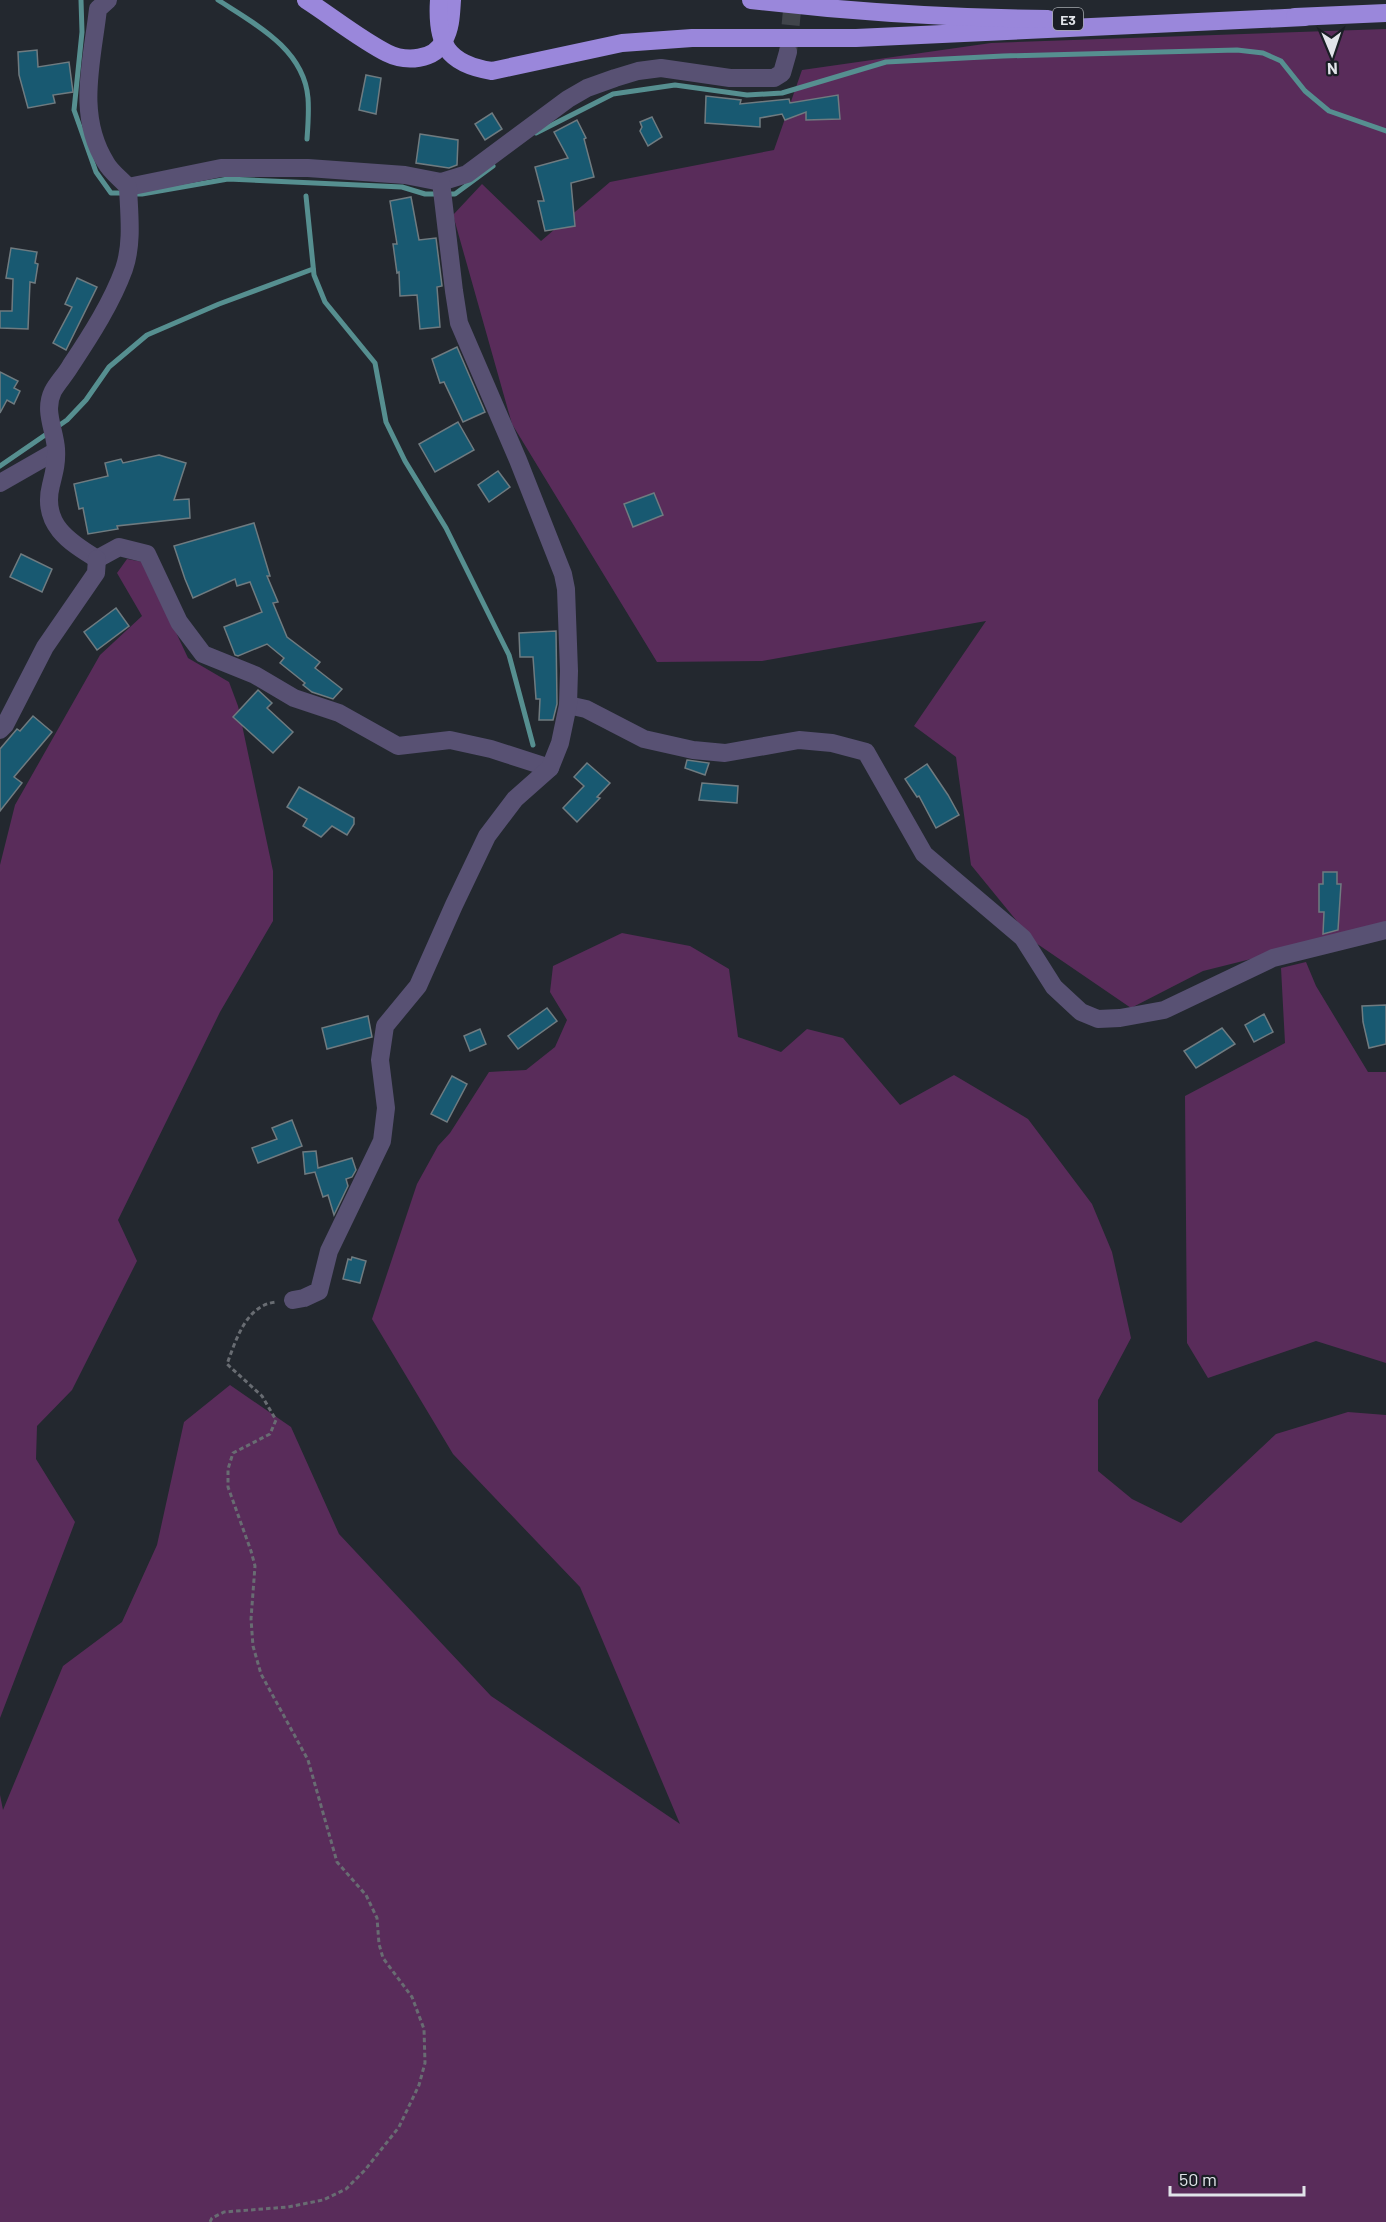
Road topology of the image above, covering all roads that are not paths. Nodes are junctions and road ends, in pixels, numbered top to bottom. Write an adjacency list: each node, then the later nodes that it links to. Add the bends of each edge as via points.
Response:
1 (306, 0): 8 (highway, via 388,53 404,58 431,54)
2 (439, 0): 8 (highway, via 437,19)
3 (452, 0): 8 (highway)
4 (751, 0): 7 (highway, E3, via 839,10 995,18)
5 (100, 3): 10 (street, via 87,95 88,115 106,164)
6 (1386, 13): 7 (highway, E3)
7 (1305, 17): 8 (highway, via 856,38 680,39 622,43 492,71 459,62)
8 (444, 43)
9 (788, 52): 11 (street, via 782,73 774,78 730,78 661,68 638,71 587,88)
10 (128, 187): 11 (street, via 221,168 308,168 405,175); 12 (street, via 129,247 125,266 85,343 53,392 49,407)
11 (442, 191): 15 (street, via 459,323 563,574)
12 (54, 437): 13 (street); 14 (street, via 55,471 49,508 59,532)
13 (0, 483)
14 (98, 559): 16 (street, via 96,573 45,647); 17 (street, via 119,548 147,554 179,622 203,654 255,675 294,699 339,713 398,746 450,741)
15 (568, 705): 17 (street); 18 (street, via 586,709 644,739 693,750 725,753 799,740 866,752 924,854 1023,938 1054,987 1081,1012 1098,1019 1164,1010 1273,958)
16 (0, 730)
17 (550, 768): 19 (street, via 515,799 487,836 418,986 385,1026 380,1060 386,1108 382,1141 329,1251 320,1292)
18 (1386, 930)
19 (293, 1300)

